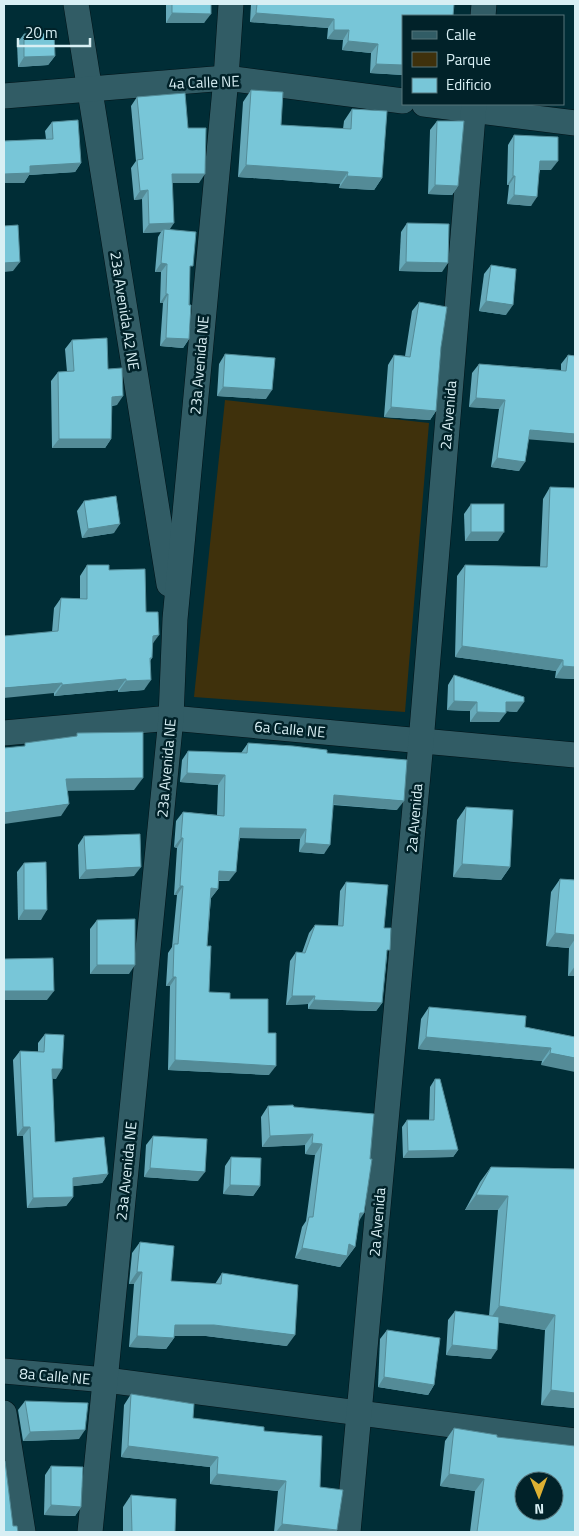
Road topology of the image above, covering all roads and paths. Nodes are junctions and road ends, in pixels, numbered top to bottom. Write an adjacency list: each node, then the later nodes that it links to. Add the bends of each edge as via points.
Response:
1 (76, 4): 4 (street, 23a Avenida A2 NE)
2 (232, 4): 3 (street, 23a Avenida NE)
3 (226, 78): 4 (street, 4a Calle NE); 6 (street, 4a Calle NE); 10 (street, 23a Avenida NE)
4 (88, 89): 5 (street, 4a Calle NE); 10 (street, 23a Avenida A2 NE)
5 (4, 96)
6 (402, 101)
7 (440, 105): 8 (street)
8 (473, 107): 9 (street); 13 (street, 2a Avenida)
9 (575, 123)
10 (174, 619): 11 (street, 23a Avenida NE)
11 (171, 718): 12 (street, 6a Calle NE); 13 (street, 6a Calle NE); 16 (street, 23a Avenida NE)
12 (4, 733)
13 (421, 742): 14 (street, 6a Calle NE); 18 (street, 2a Avenida)
14 (575, 755)
15 (4, 1371): 16 (street, 8a Calle NE)
16 (106, 1380): 18 (street, 8a Calle NE); 21 (street, 23a Avenida NE)
17 (4, 1413): 20 (street)
18 (360, 1414): 19 (street, 8a Calle NE); 22 (street, 2a Avenida)
19 (575, 1441)
20 (22, 1532)
21 (90, 1532)
22 (348, 1532)

